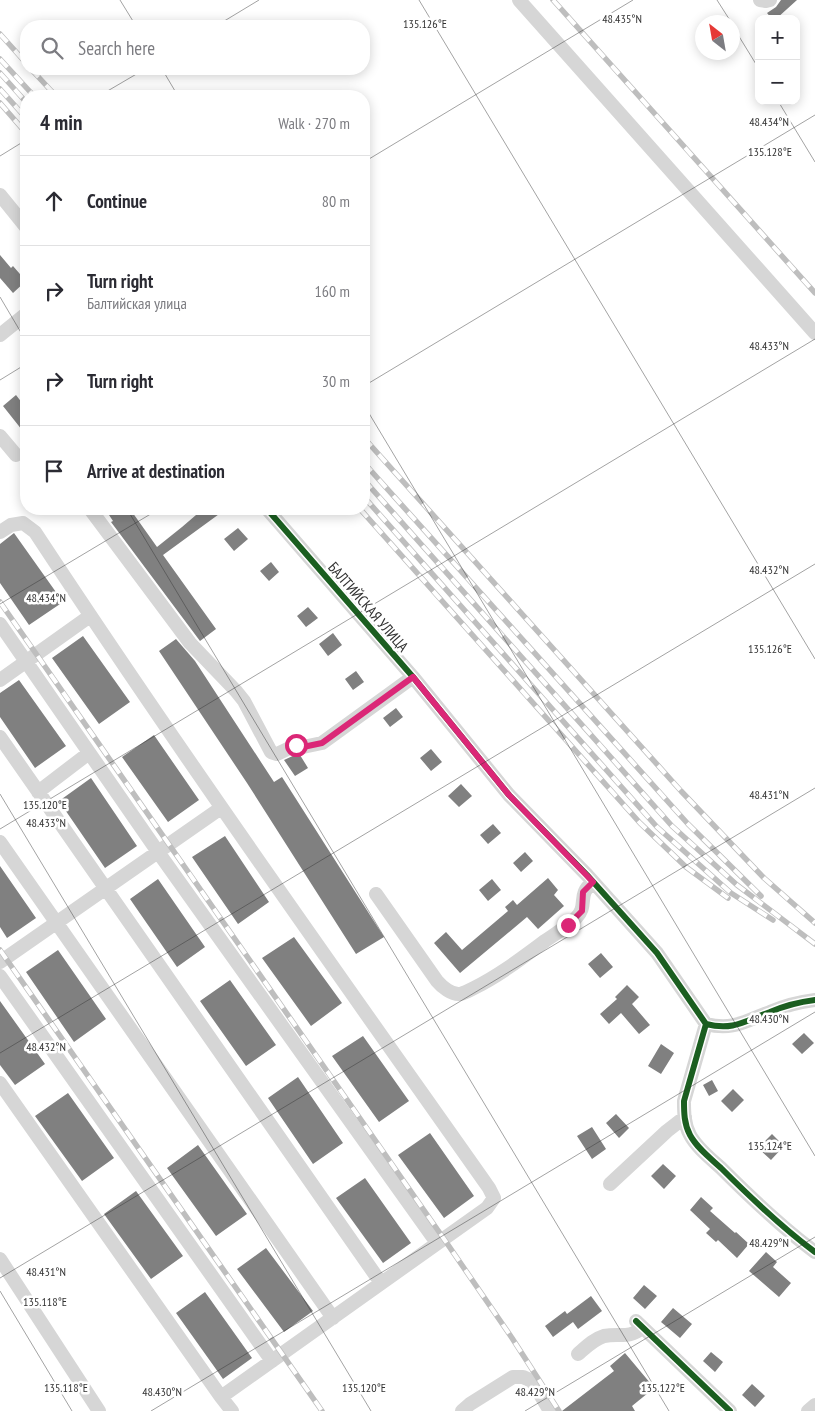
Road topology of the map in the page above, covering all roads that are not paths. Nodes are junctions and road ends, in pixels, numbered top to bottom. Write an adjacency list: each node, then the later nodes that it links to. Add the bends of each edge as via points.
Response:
1 (519, 0): 7 (street)
2 (760, 0): 3 (street)
3 (770, 0)
4 (0, 195): 5 (street)
5 (20, 220)
6 (20, 319): 8 (street)
7 (815, 333)
8 (0, 335)
9 (0, 436): 10 (street)
10 (16, 455)
11 (94, 515): 17 (street, via 190,643 244,701 271,752 277,754 296,745 303,747 322,743)
12 (272, 515): 17 (street, БАЛТИЙСКАЯ УЛИЦА)
13 (0, 532): 14 (street, via 23,522 35,532)
14 (90, 616): 16 (street); 22 (street)
15 (0, 624): 16 (street)
16 (26, 661): 18 (street); 20 (street)
17 (413, 677): 25 (street, БАЛТИЙСКАЯ УЛИЦА, via 509,795)
18 (0, 680)
19 (0, 737): 21 (street)
20 (89, 753): 21 (street); 24 (street)
21 (38, 792): 26 (street)
22 (221, 808): 24 (street); 36 (street, via 494,1198 487,1208)
23 (0, 842): 28 (street)
24 (158, 852): 26 (street); 36 (street)
25 (593, 882): 27 (street, via 583,892 582,911 568,925 488,981 461,994 437,981); 32 (street, БАЛТИЙСКАЯ УЛИЦА, via 657,953)
26 (105, 889): 28 (street); 39 (street)
27 (376, 894)
28 (57, 923): 29 (street); 40 (street)
29 (0, 962)
30 (0, 976): 42 (street)
31 (815, 1000): 32 (street, via 789,1005 736,1026)
32 (706, 1024): 34 (street, via 684,1101)
33 (0, 1084): 43 (street)
34 (685, 1117): 35 (street); 37 (street, via 697,1145)
35 (610, 1184)
36 (437, 1243): 39 (street)
37 (815, 1252)
38 (0, 1259): 45 (street)
39 (381, 1283): 40 (street)
40 (333, 1318): 42 (street)
41 (578, 1354): 49 (street, via 604,1336 637,1332 639,1324)
42 (272, 1361): 43 (street)
43 (221, 1397): 46 (street)
44 (815, 1405): 50 (street)
45 (99, 1411)
46 (232, 1411)
47 (462, 1411): 48 (street, via 513,1377 523,1377 532,1381)
48 (550, 1411)
49 (730, 1411)
50 (808, 1411)

